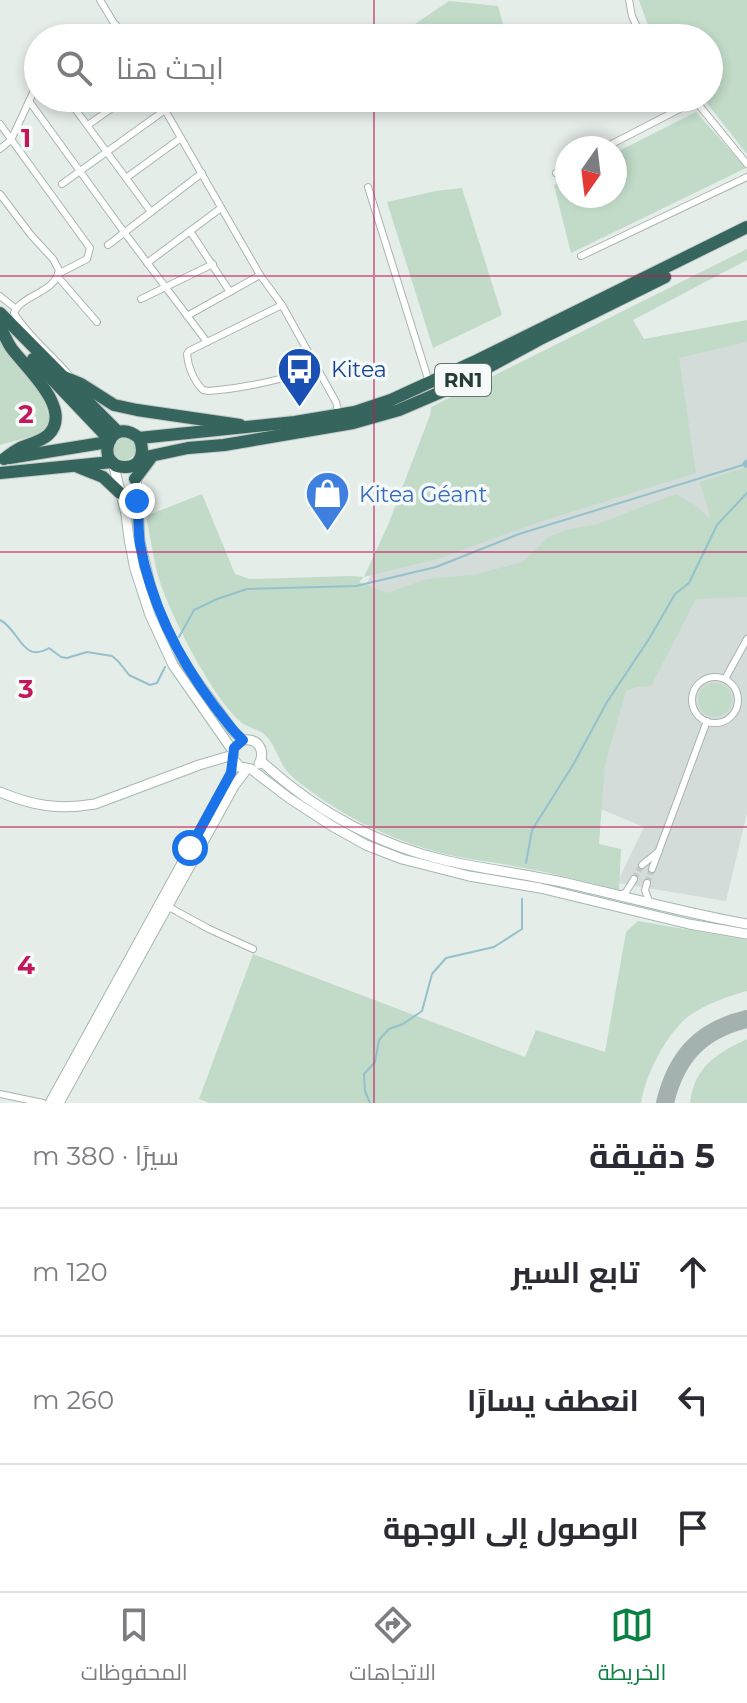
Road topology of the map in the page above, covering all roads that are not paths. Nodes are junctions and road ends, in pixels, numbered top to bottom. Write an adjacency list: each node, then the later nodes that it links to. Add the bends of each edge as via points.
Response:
1 (100, 0): 3 (street)
2 (629, 0): 4 (street)
3 (115, 24)
4 (636, 24)
5 (24, 112): 17 (street)
6 (37, 112): 21 (street)
7 (78, 112): 14 (street)
8 (106, 112): 14 (street)
9 (162, 112): 19 (street)
10 (166, 112): 16 (street)
11 (670, 112): 15 (street)
12 (705, 112): 20 (street)
13 (0, 124): 17 (street)
14 (88, 125): 19 (street)
15 (626, 136)
16 (181, 138): 22 (street); 24 (street)
17 (11, 140): 18 (street); 41 (street, via 90,248 87,259)
18 (0, 149)
19 (108, 152): 21 (street); 24 (street)
20 (747, 164)
21 (80, 172): 25 (street); 34 (street)
22 (202, 173): 29 (street); 31 (street)
23 (747, 177): 37 (street)
24 (126, 178): 31 (street)
25 (62, 184)
26 (368, 187): 55 (street)
27 (0, 194): 28 (street)
28 (7, 204): 30 (street); 41 (street, via 53,259)
29 (221, 208): 33 (street); 40 (street)
30 (0, 211)
31 (151, 212): 34 (street)
32 (747, 227): 55 (highway, RN1)
33 (190, 231): 38 (street); 39 (street)
34 (124, 232): 36 (street); 38 (street)
35 (747, 235): 60 (highway, RN1, via 415,404 353,423)
36 (108, 245)
37 (581, 256)
38 (147, 263): 42 (street)
39 (213, 264): 42 (street); 43 (street)
40 (260, 275): 43 (street); 46 (street)
41 (58, 276): 47 (street); 50 (street)
42 (166, 288): 45 (street); 49 (street)
43 (230, 292): 49 (street)
44 (0, 296): 47 (street)
45 (141, 299)
46 (282, 305): 52 (street); 53 (street)
47 (15, 308): 54 (street, via 19,320)
48 (0, 313): 54 (highway)
49 (187, 316): 52 (street)
50 (97, 322)
51 (0, 326): 58 (highway); 61 (highway, via 56,413 43,439)
52 (207, 342): 53 (street, via 187,354 203,390 272,382)
53 (317, 368): 56 (street)
54 (69, 379): 57 (highway, via 126,409); 58 (highway)
55 (429, 383): 56 (highway, RN1)
56 (339, 415): 57 (highway, RN1)
57 (253, 427): 59 (highway, RN1)
58 (112, 438): 59 (highway, RN1, via 131,432); 61 (highway, RN1); 63 (highway, via 107,452)
59 (139, 438): 62 (highway)
60 (156, 454): 62 (highway, RN1); 66 (highway)
61 (2, 460)
62 (139, 460): 63 (highway, RN1, via 127,467); 66 (street)
63 (112, 462): 64 (highway, RN1); 67 (street)
64 (75, 466): 65 (highway, RN1); 67 (highway, via 103,477)
65 (0, 473)
66 (135, 479): 73 (street, via 140,542 158,609 194,677)
67 (120, 493): 74 (street, via 150,615 173,665)
68 (747, 639): 69 (street)
69 (725, 679): 71 (street); 72 (street, via 704,680 694,691 693,706)
70 (747, 694): 71 (street)
71 (738, 696): 72 (street, via 727,719)
72 (707, 721): 78 (street)
73 (243, 740): 74 (street); 75 (street, via 257,743)
74 (233, 755): 76 (street, via 237,765); 77 (street, via 80,807 35,805); 84 (street, via 229,778)
75 (261, 761): 76 (street); 82 (street, via 335,817 399,847)
76 (249, 769): 84 (street); 86 (street, via 332,826 402,859 689,924)
77 (0, 792)
78 (659, 851): 79 (street); 80 (street)
79 (642, 865)
80 (652, 869)
81 (634, 879): 82 (street)
82 (619, 896): 83 (street)
83 (630, 899): 85 (street); 85 (street, via 646,887)
84 (164, 904): 88 (street); 91 (street); 92 (street)
85 (650, 904): 86 (street)
86 (731, 926): 87 (street)
87 (745, 929)
88 (253, 949)
89 (0, 1094): 90 (street)
90 (43, 1103)
91 (50, 1103)
92 (59, 1103)

